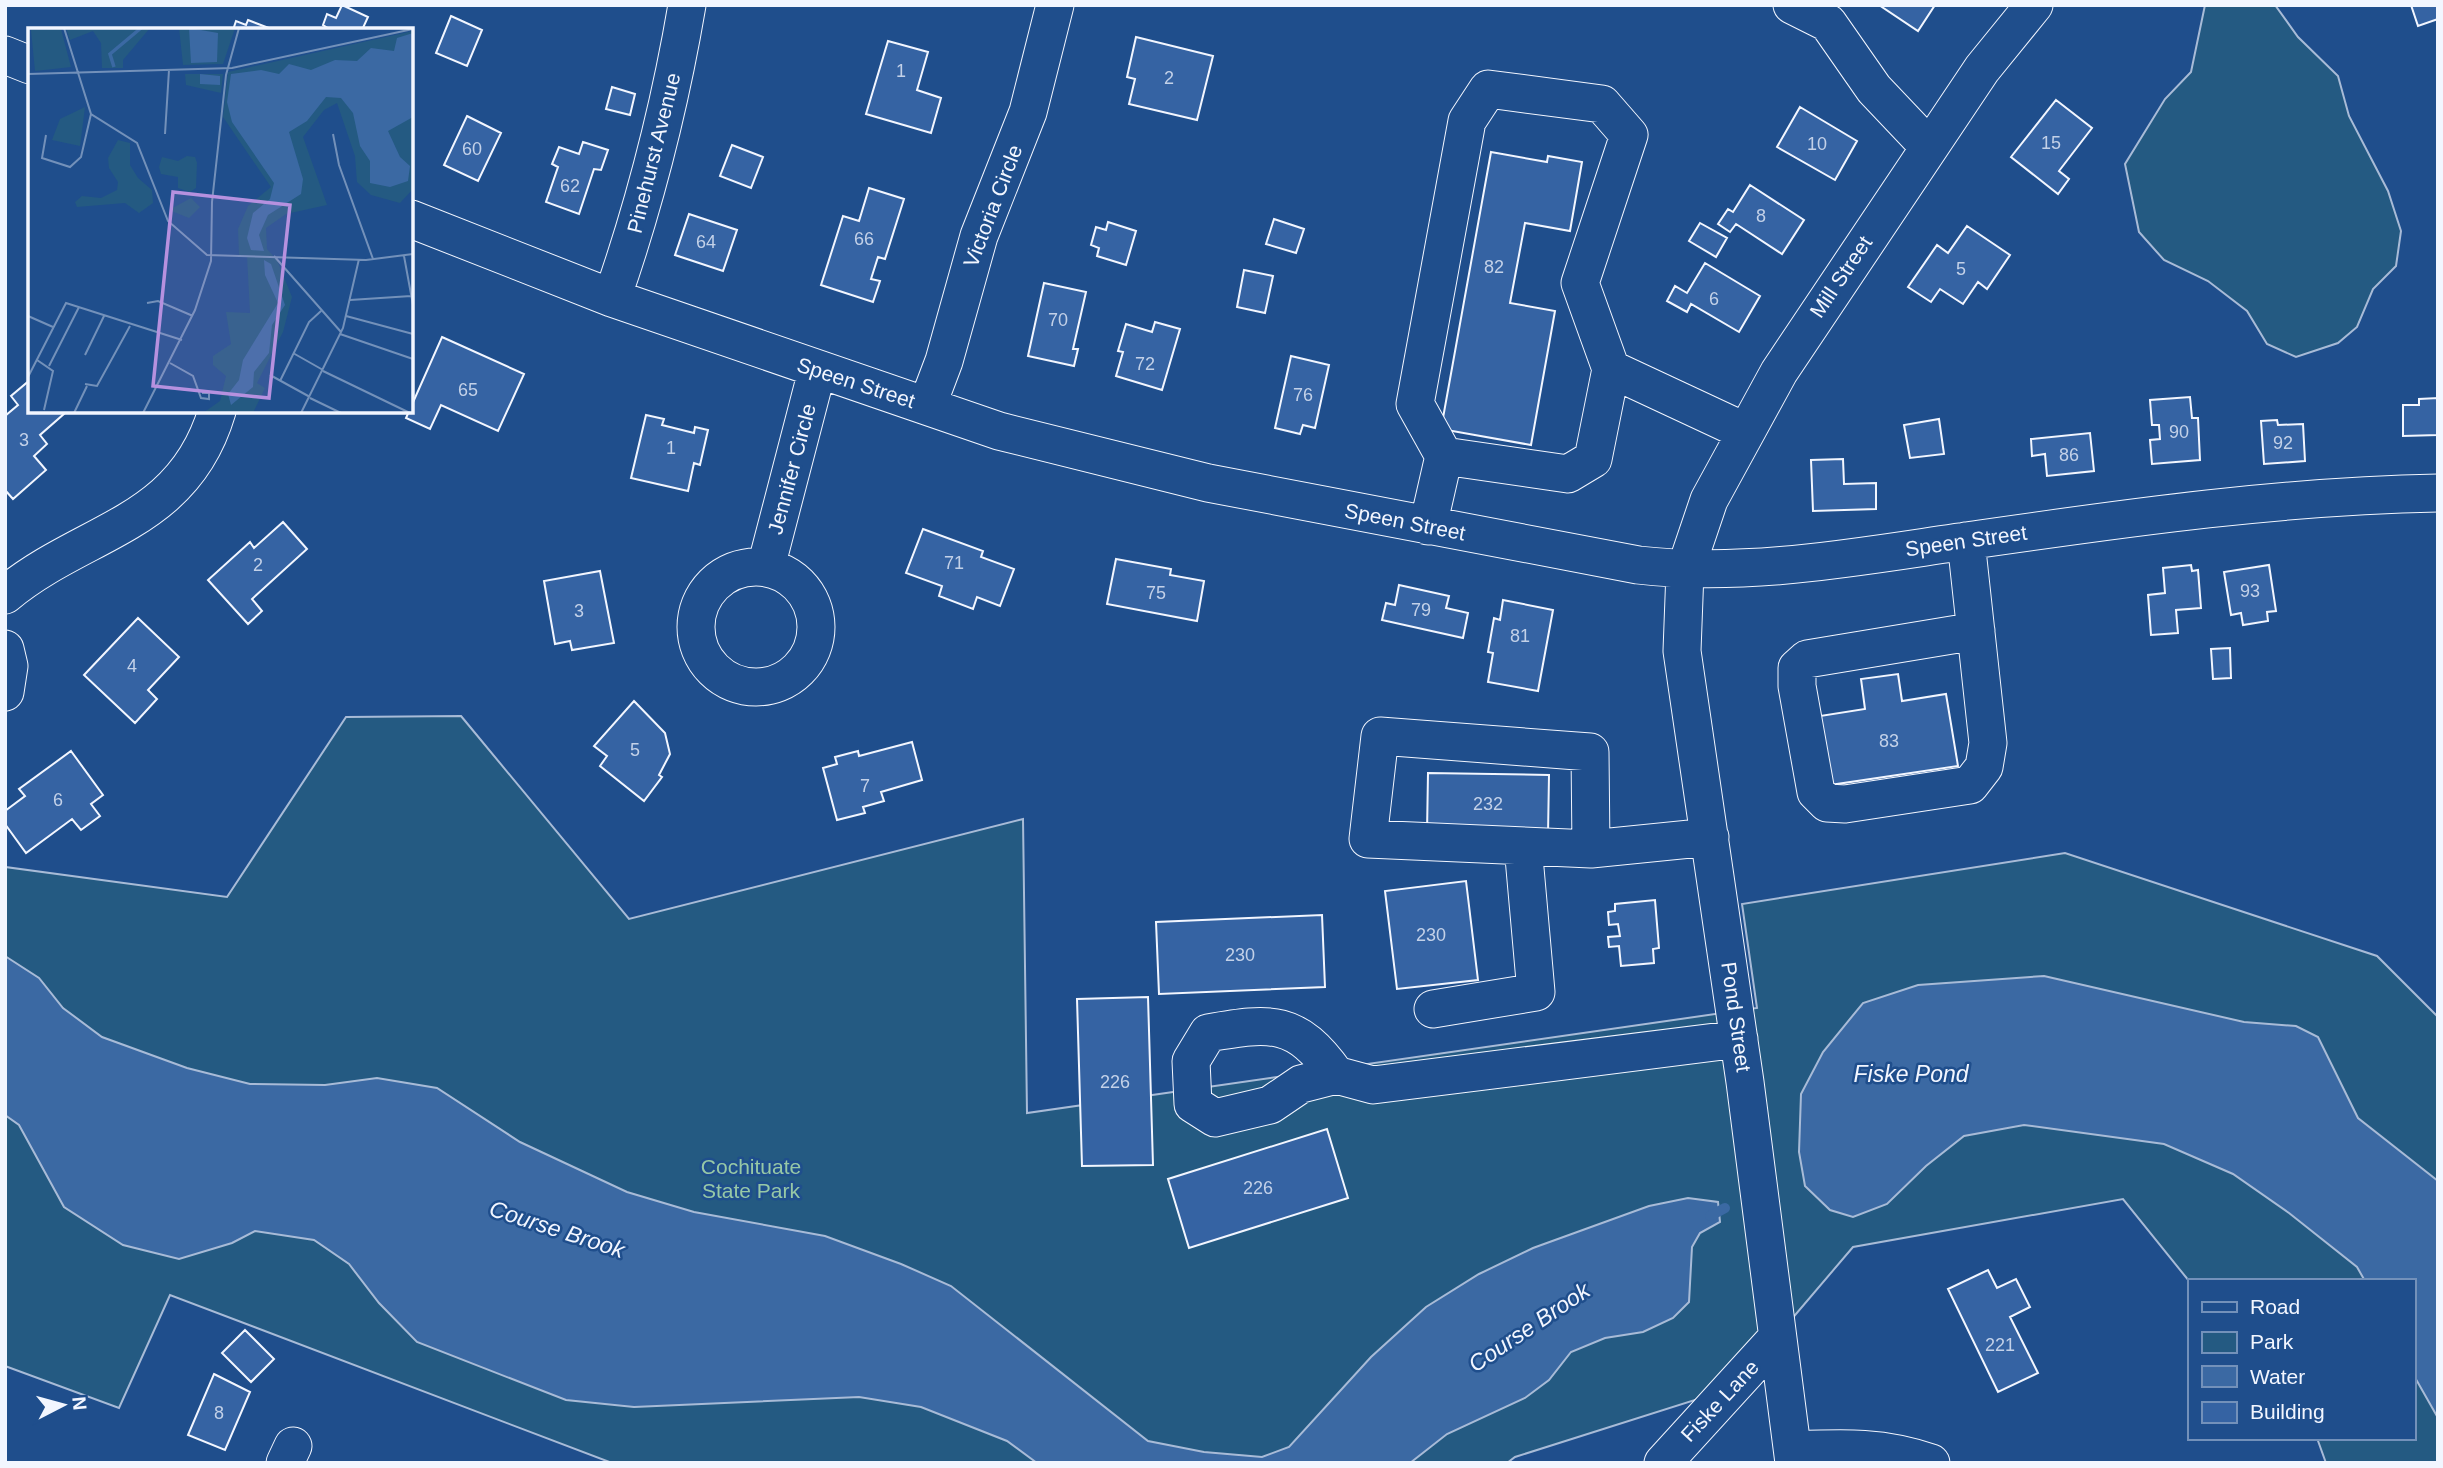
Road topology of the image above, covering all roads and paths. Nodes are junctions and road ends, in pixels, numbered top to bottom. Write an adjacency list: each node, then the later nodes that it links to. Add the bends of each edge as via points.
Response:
1 (687, 5): 9 (street, Pinehurst Avenue, via 653,162)
2 (1055, 5): 12 (street, Victoria Circle, via 1028,111 979,236)
3 (1793, 5): 7 (street, via 1828,23 1874,89)
4 (2034, 5): 7 (street, Mill Street, via 1982,69)
5 (5, 55): 6 (street)
6 (28, 64)
7 (1929, 147): 14 (street, Mill Street, via 1816,314)
8 (413, 220): 9 (street, Speen Street)
9 (612, 298): 11 (street, Speen Street)
10 (1611, 369): 14 (street); 15 (street, via 1593,459 1568,474); 15 (street, via 1580,283 1629,135 1602,104 1488,89 1467,121 1415,404)
11 (817, 371): 12 (street, Speen Street); 19 (street, Jennifer Circle)
12 (927, 406): 17 (street, Speen Street, via 999,431 1139,468)
13 (216, 413): 21 (street, via 199,454 168,494 149,510 33,572)
14 (1746, 432): 20 (street, Mill Street, via 1709,500)
15 (1444, 456): 17 (street)
16 (2438, 493): 18 (street, Speen Street, via 2220,506)
17 (1428, 526): 20 (street, Speen Street)
18 (1966, 541): 20 (street, Speen Street, via 1812,563); 22 (street)
19 (766, 568)
20 (1685, 571): 25 (street, Pond Street, via 1682,651)
21 (5, 595)
22 (1976, 631): 22 (street, via 1987,743 1984,766 1970,785 1827,803 1816,792 1797,668 1807,659)
23 (5, 649): 24 (street, via 9,666)
24 (5, 692)
25 (1710, 837): 27 (street); 29 (street, Pond Street)
26 (1523, 846): 27 (street); 27 (street, via 1368,839 1380,736 1590,752); 28 (street, via 1536,992)
27 (1591, 849)
28 (1433, 1009)
29 (1739, 1039): 30 (street, via 1373,1085); 31 (street, Pond Street)
30 (1336, 1075)
31 (1777, 1338): 32 (street, Pond Street); 33 (street, Fiske Lane)
32 (1793, 1457): 34 (street, via 1851,1447 1899,1451)
33 (1663, 1463)
34 (1931, 1463)

